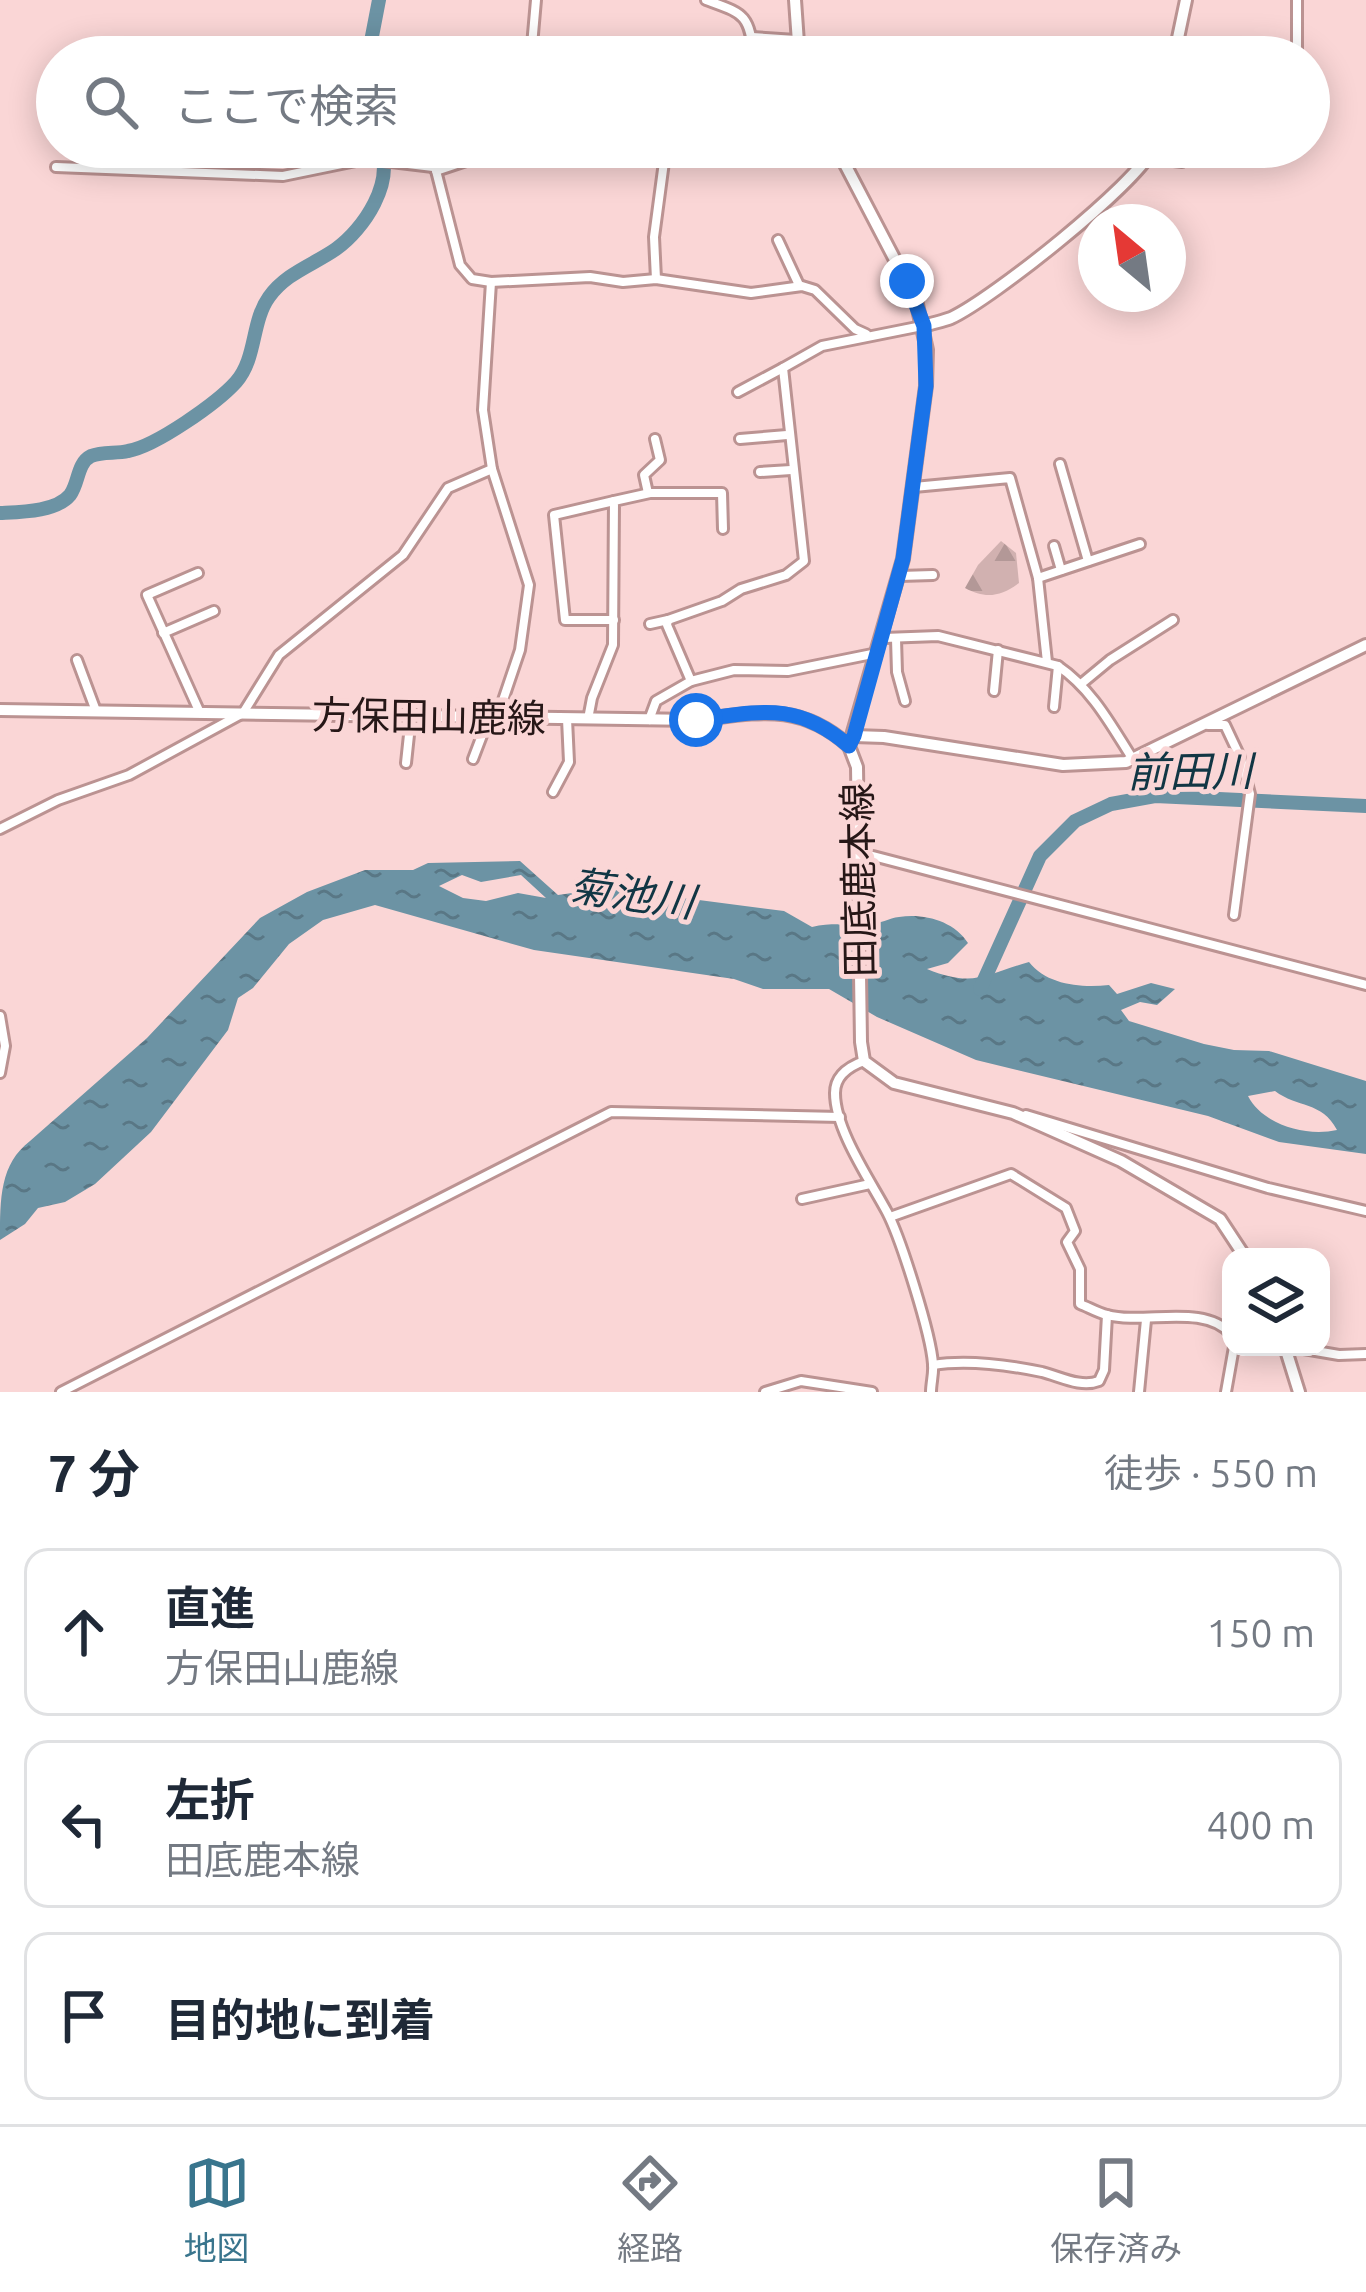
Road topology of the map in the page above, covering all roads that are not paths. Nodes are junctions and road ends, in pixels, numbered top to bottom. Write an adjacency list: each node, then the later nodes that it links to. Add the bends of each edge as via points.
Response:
1 (536, 0): 7 (street)
2 (706, 0): 6 (street)
3 (795, 0): 9 (main road)
4 (1186, 0): 10 (main road)
5 (1297, 0): 11 (street)
6 (736, 4): 8 (street)
7 (533, 36)
8 (752, 36)
9 (796, 36)
10 (1178, 36)
11 (1297, 36)
12 (81, 168): 13 (street, via 283,176)
13 (322, 168)
14 (428, 168): 19 (street)
15 (439, 168): 19 (street)
16 (663, 168): 21 (street)
17 (847, 168): 24 (main road, 田底鹿本線)
18 (1137, 168): 24 (main road, via 1033,262 953,317)
19 (435, 169): 22 (street, via 463,272)
20 (778, 240): 23 (street)
21 (656, 279): 22 (street); 23 (street, via 751,293)
22 (491, 282): 32 (street, via 483,410)
23 (799, 285): 25 (street)
24 (924, 326): 25 (street); 35 (main road, 田底鹿本線)
25 (868, 335): 26 (street, via 822,346)
26 (783, 368): 27 (street); 28 (street)
27 (738, 392)
28 (788, 435): 30 (street); 33 (street)
29 (655, 439): 36 (street, via 660,460 644,475)
30 (740, 439)
31 (1060, 464): 41 (street)
32 (492, 469): 68 (street, via 448,488 403,555 279,655); 70 (street, via 529,585 520,650)
33 (791, 470): 34 (street); 49 (street, via 803,552 798,568)
34 (760, 472)
35 (914, 487): 45 (main road, 田底鹿本線); 46 (street, via 1010,478)
36 (648, 493): 37 (street); 38 (street, via 722,493)
37 (614, 501): 48 (street); 48 (street, via 554,514 565,620)
38 (723, 529)
39 (1140, 544): 41 (street)
40 (1054, 546): 42 (street)
41 (1088, 561): 42 (street)
42 (1061, 570): 46 (street)
43 (198, 573): 52 (street, via 147,596)
44 (933, 575): 45 (street)
45 (900, 576): 53 (main road, 田底鹿本線)
46 (1038, 578): 58 (street)
47 (214, 611): 52 (street)
48 (614, 620): 72 (street, via 614,645)
49 (668, 620): 51 (street); 60 (street)
50 (1173, 620): 61 (street)
51 (650, 624)
52 (163, 633): 67 (street)
53 (890, 638): 55 (street, via 938,636); 56 (main road, 田底鹿本線); 63 (street)
54 (1366, 645): 74 (main road)
55 (998, 650): 58 (street); 62 (street)
56 (878, 653): 60 (street); 75 (main road, 田底鹿本線)
57 (77, 660): 66 (street)
58 (1048, 662): 59 (street)
59 (1058, 666): 61 (street); 64 (street)
60 (691, 681): 73 (street, via 656,701)
61 (1081, 684): 77 (street)
62 (994, 691)
63 (904, 701)
64 (1054, 707)
65 (0, 710): 66 (main road, 方保田山鹿線)
66 (96, 711): 67 (main road, 方保田山鹿線)
67 (200, 713): 68 (main road, 方保田山鹿線)
68 (243, 713): 69 (main road, 方保田山鹿線); 80 (street, via 129,776)
69 (411, 716): 70 (main road, 方保田山鹿線); 78 (street)
70 (493, 717): 71 (main road, 方保田山鹿線); 76 (street)
71 (567, 719): 72 (main road, 方保田山鹿線); 79 (street, via 569,762)
72 (589, 719): 73 (main road, 方保田山鹿線)
73 (649, 720): 75 (main road, 方保田山鹿線, via 776,710)
74 (1208, 725): 77 (main road); 82 (street, via 1225,725 1249,782)
75 (852, 741): 77 (main road, via 884,737 1063,765); 81 (main road, 田底鹿本線)
76 (472, 759)
77 (1134, 761)
78 (406, 764)
79 (553, 792)
80 (0, 830)
81 (856, 856): 83 (street); 85 (main road, 田底鹿本線)
82 (1234, 916)
83 (1366, 985)
84 (0, 1016): 86 (street)
85 (864, 1061): 87 (main road, via 894,1083); 88 (street, via 837,1081)
86 (0, 1073)
87 (1013, 1113): 91 (street); 93 (main road, via 1208,1210)
88 (840, 1117): 89 (street); 102 (street, via 611,1112)
89 (870, 1184): 90 (street); 92 (street)
90 (802, 1199)
91 (1366, 1211)
92 (890, 1217): 94 (street, via 1003,1175 1024,1180 1066,1208 1075,1231 1067,1242 1080,1269 1077,1300); 101 (street)
93 (1240, 1248)
94 (1107, 1316): 95 (street); 101 (street, via 1104,1370 1089,1385 1018,1369)
95 (1146, 1320): 96 (street, via 1210,1318); 106 (street)
96 (1222, 1327)
97 (1330, 1353): 98 (street)
98 (1366, 1354)
99 (1232, 1356): 107 (street)
100 (1288, 1356): 108 (main road)
101 (933, 1364): 105 (street)
102 (62, 1392)
103 (765, 1392): 104 (street, via 801,1381)
104 (872, 1392)
105 (931, 1392)
106 (1139, 1392)
107 (1226, 1392)
108 (1300, 1392)

